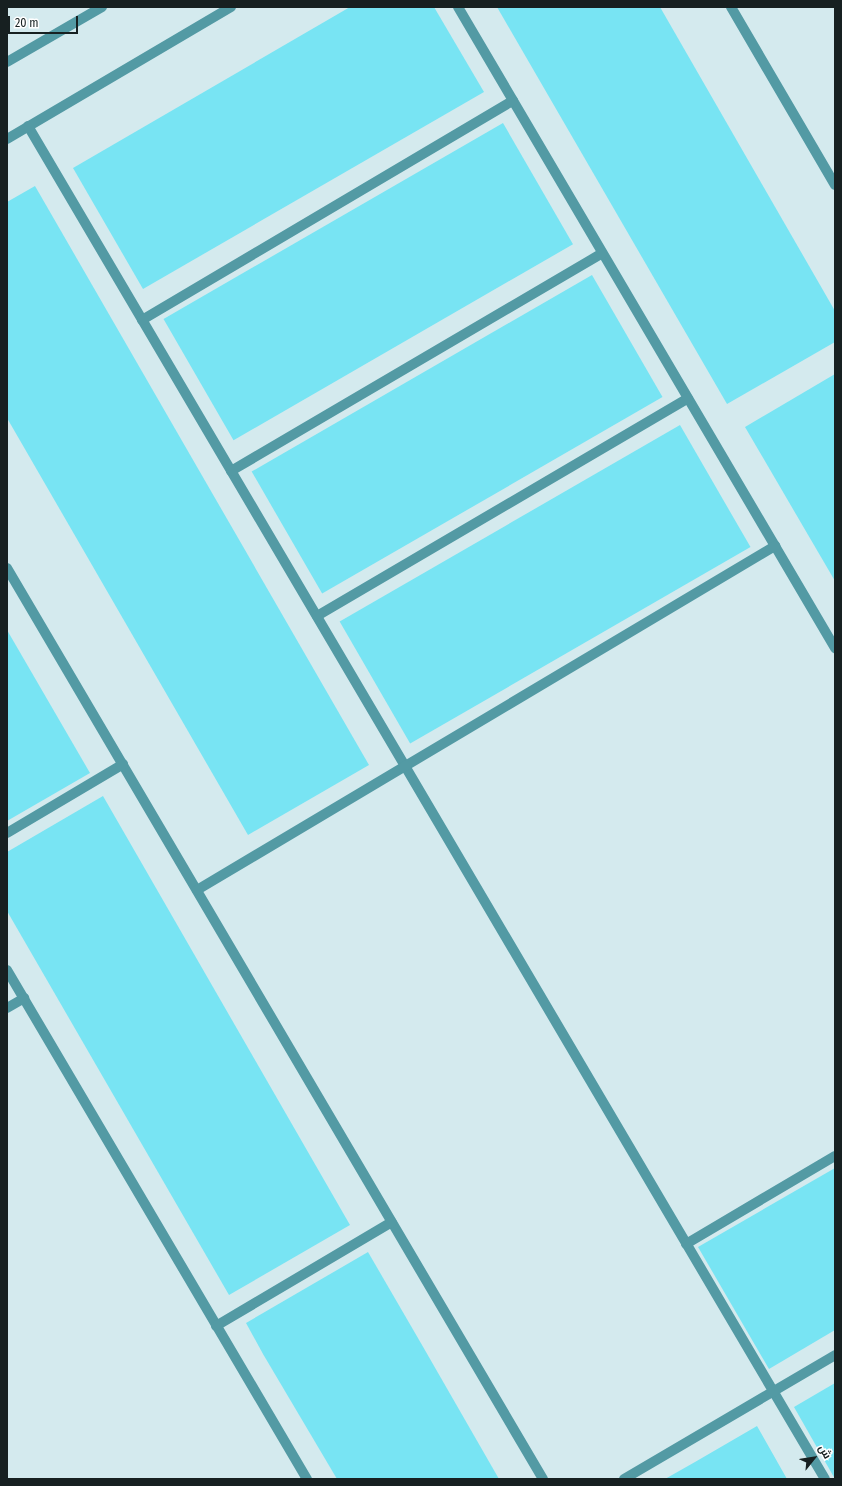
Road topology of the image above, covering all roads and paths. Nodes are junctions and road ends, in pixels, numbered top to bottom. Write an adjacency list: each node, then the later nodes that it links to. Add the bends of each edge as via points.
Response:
1 (102, 7): 5 (street)
2 (231, 7): 7 (street)
3 (458, 7): 6 (street)
4 (731, 7): 9 (street)
5 (7, 62)
6 (514, 101): 10 (street); 11 (street)
7 (28, 126): 8 (street); 11 (street)
8 (7, 139)
9 (835, 185)
10 (602, 253): 12 (street); 13 (street)
11 (142, 320): 13 (street)
12 (688, 398): 14 (street); 16 (street)
13 (231, 471): 16 (street)
14 (775, 546): 17 (street); 19 (street)
15 (7, 568): 18 (street)
16 (317, 616): 19 (street)
17 (835, 648)
18 (123, 764): 20 (street); 21 (street)
19 (405, 767): 21 (street); 27 (street)
20 (7, 833)
21 (197, 890): 26 (street)
22 (7, 970): 23 (street)
23 (24, 998): 24 (street); 28 (street)
24 (7, 1008)
25 (835, 1156): 27 (street)
26 (392, 1222): 28 (street); 32 (street)
27 (686, 1244): 30 (street)
28 (216, 1326): 31 (street)
29 (835, 1355): 30 (street)
30 (773, 1391): 33 (street); 34 (street)
31 (307, 1479)
32 (543, 1479)
33 (624, 1479)
34 (825, 1479)

